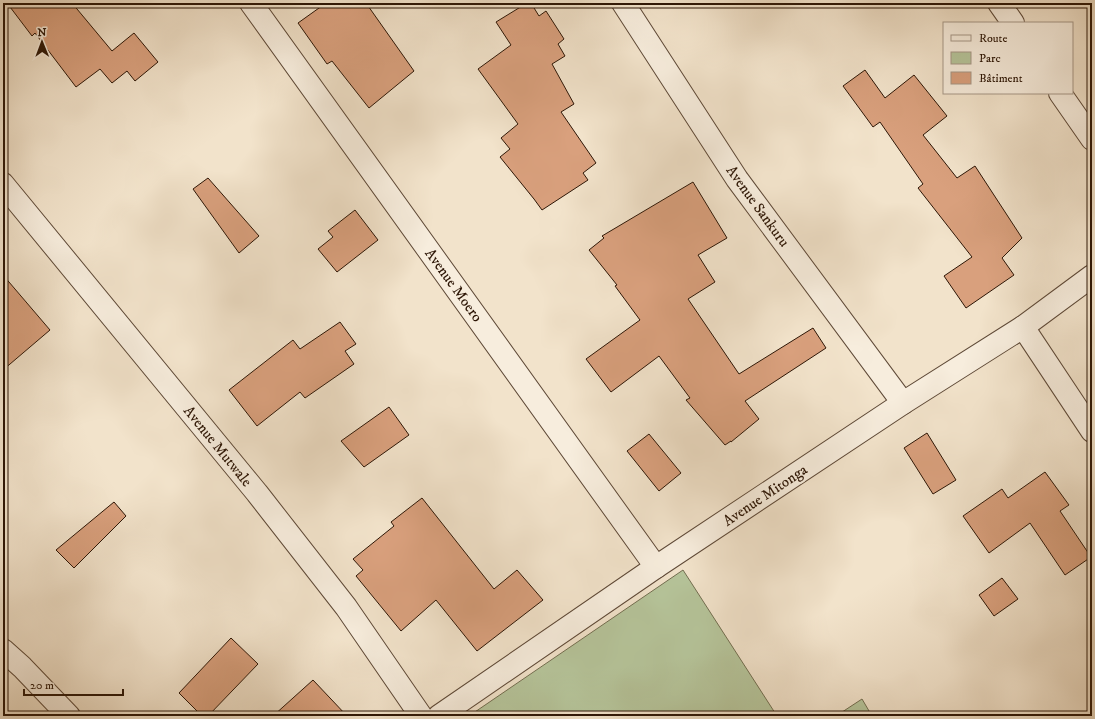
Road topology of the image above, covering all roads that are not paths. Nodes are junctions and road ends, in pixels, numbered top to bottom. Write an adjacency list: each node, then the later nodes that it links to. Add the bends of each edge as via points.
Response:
1 (251, 3): 12 (street, Avenue Moero)
2 (623, 3): 10 (street, Avenue Sankuru, via 737,179)
3 (999, 3): 4 (street)
4 (1012, 22)
5 (1061, 94): 6 (street)
6 (1092, 139)
7 (3, 184): 15 (street, Avenue Mutwale, via 346,607)
8 (1092, 276): 9 (street, Avenue Mitonga)
9 (1023, 327): 10 (street, Avenue Mitonga); 11 (street)
10 (903, 403): 12 (street, Avenue Mitonga)
11 (1092, 431)
12 (656, 567): 16 (street, Avenue Mitonga)
13 (3, 650): 14 (street)
14 (69, 716)
15 (421, 716)
16 (439, 716)

